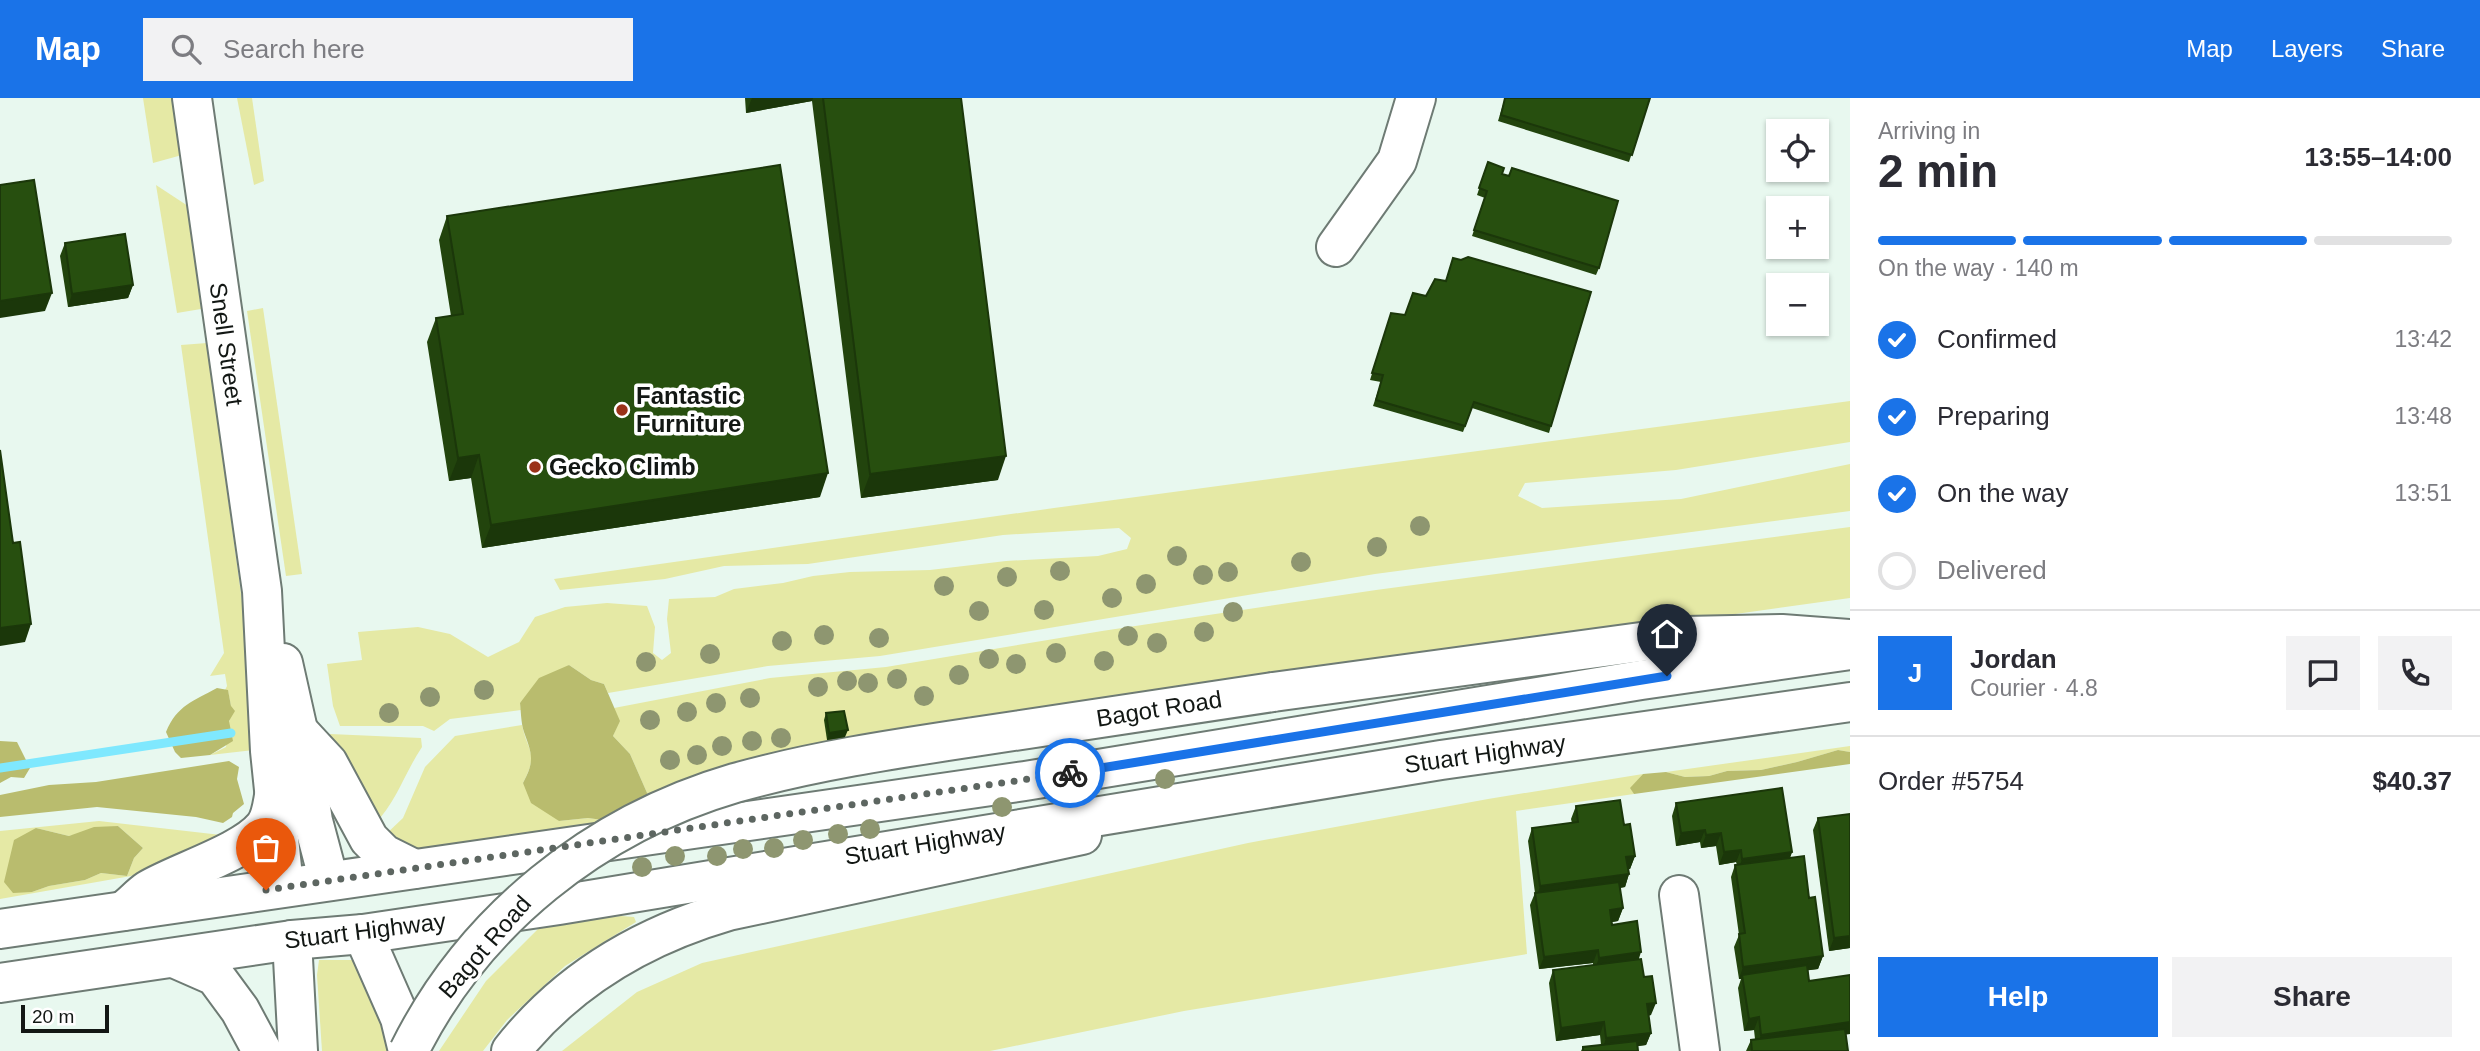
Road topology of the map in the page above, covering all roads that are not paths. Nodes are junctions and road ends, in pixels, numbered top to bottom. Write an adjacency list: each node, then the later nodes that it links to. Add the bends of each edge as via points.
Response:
1 (192, 98): 4 (main road, Snell Street)
2 (1416, 98): 3 (main road, via 1397,161)
3 (1336, 247)
4 (262, 591): 8 (main road, Snell Street); 10 (main road, Snell Street)
5 (1850, 639): 23 (main road, Bagot Road, bridge, via 1782,634 1685,636 865,753 734,784 664,809 569,863 509,914 449,983)
6 (1850, 650): 11 (main road, Stuart Highway, via 1026,781)
7 (1850, 702): 9 (main road, Stuart Highway)
8 (299, 731): 11 (main road, via 328,763 369,839 384,854); 12 (main road, Snell Street)
9 (1243, 793): 17 (main road, Stuart Highway); 24 (main road, via 1178,813 688,923 609,962 560,999)
10 (274, 796): 13 (main road, Snell Street); 15 (main road, via 271,814 255,835 146,891)
11 (414, 869): 12 (main road, Stuart Highway)
12 (328, 881): 13 (main road, Stuart Highway); 17 (main road, Snell Street)
13 (284, 887): 15 (main road, Stuart Highway); 18 (main road, Snell Street)
14 (1679, 895): 25 (main road)
15 (123, 911): 16 (main road, Stuart Highway)
16 (0, 929)
17 (363, 934): 18 (main road, Stuart Highway); 23 (main road, Snell Street, via 400,1018)
18 (292, 940): 19 (main road, Stuart Highway); 22 (main road)
19 (174, 958): 20 (main road, Stuart Highway); 21 (main road, via 215,976)
20 (0, 983)
21 (262, 1051)
22 (298, 1051)
23 (408, 1051)
24 (511, 1051)
25 (1700, 1051)

